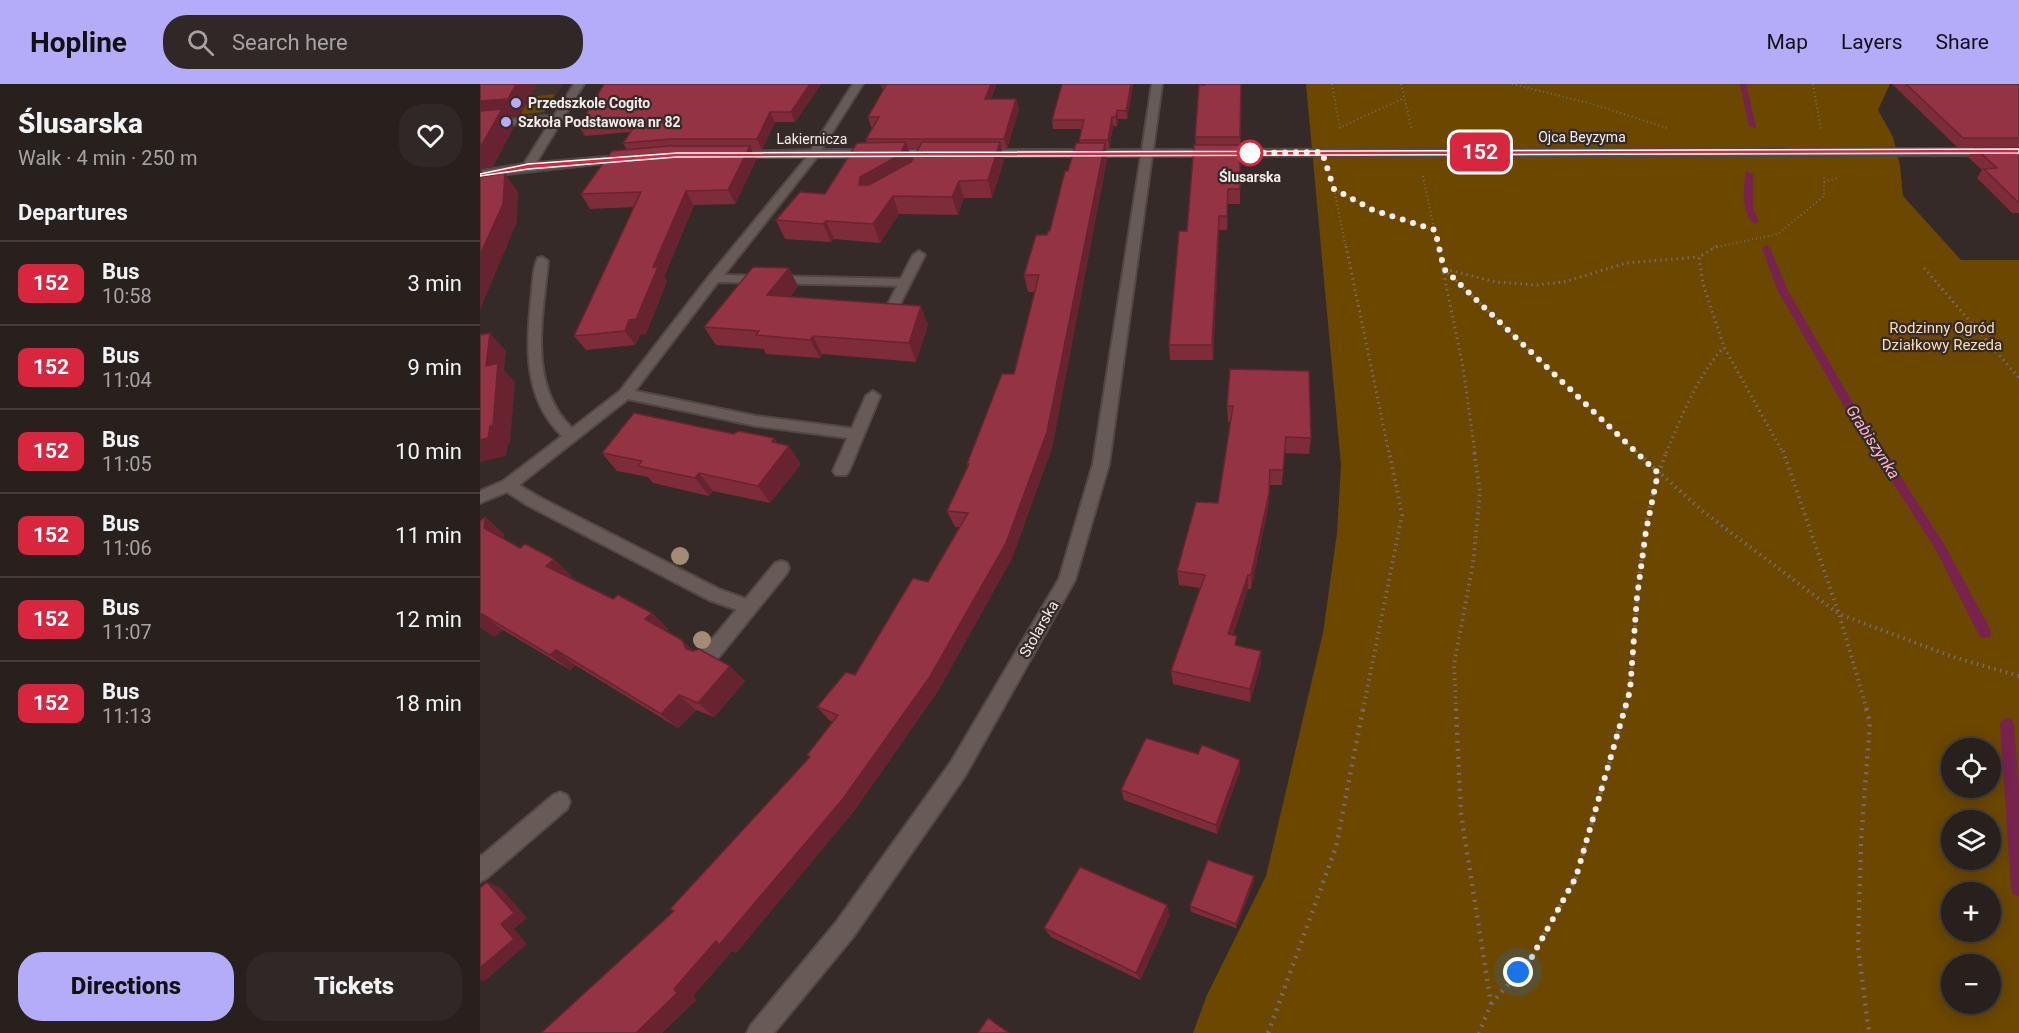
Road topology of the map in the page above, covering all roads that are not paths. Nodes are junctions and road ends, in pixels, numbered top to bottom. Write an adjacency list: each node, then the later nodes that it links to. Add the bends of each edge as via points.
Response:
1 (579, 84): 4 (street)
2 (858, 84): 8 (street)
3 (1157, 84): 6 (street)
4 (558, 118): 5 (street); 14 (street)
5 (480, 125)
6 (1146, 152): 7 (street, Ojca Beyzyma); 11 (street); 34 (street, Stolarska, via 1101,464 1067,580 958,769 845,928)
7 (2019, 152)
8 (815, 153): 9 (street, Lakiernicza); 12 (street, Lakiernicza); 19 (street)
9 (923, 153): 10 (street, Lakiernicza); 15 (street)
10 (944, 153)
11 (966, 153)
12 (722, 154)
13 (635, 158): 14 (street)
14 (528, 166): 16 (street)
15 (916, 168)
16 (480, 174)
17 (919, 255): 20 (street)
18 (542, 261): 25 (street, via 533,351 545,404)
19 (714, 278): 20 (street); 22 (street)
20 (904, 283): 21 (street)
21 (891, 310)
22 (625, 394): 24 (street, via 756,421); 25 (street)
23 (873, 396): 24 (street)
24 (856, 434): 26 (street)
25 (571, 436): 27 (street)
26 (841, 471)
27 (508, 485): 28 (street); 30 (street, via 715,595)
28 (480, 497)
29 (780, 568): 30 (street)
30 (749, 608): 31 (street)
31 (709, 656)
32 (560, 802): 33 (street)
33 (480, 869)
34 (759, 1033)

